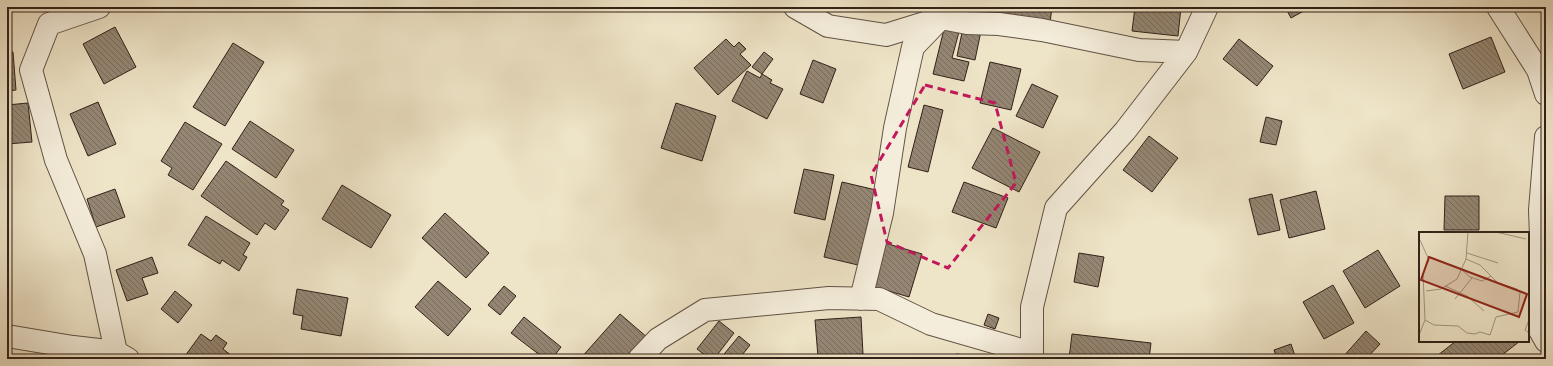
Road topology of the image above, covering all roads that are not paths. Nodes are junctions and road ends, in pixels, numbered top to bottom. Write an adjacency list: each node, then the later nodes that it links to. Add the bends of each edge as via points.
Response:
1 (99, 7): 13 (street, via 49,24 31,70 56,160 95,254)
2 (795, 7): 5 (street, via 828,26 886,35)
3 (1207, 7): 6 (street)
4 (1498, 7): 7 (street, via 1538,70)
5 (942, 13): 6 (street, via 967,23 1042,30 1138,50); 10 (street, via 913,47 895,128 882,213)
6 (1186, 52): 14 (street, via 1125,131 1056,208 1032,307)
7 (1546, 94)
8 (1546, 137): 9 (street, via 1540,210)
9 (1544, 237): 12 (street, via 1537,325)
10 (861, 299): 14 (street, via 879,299 931,324); 15 (street, via 829,298 705,310 658,339)
11 (7, 336): 13 (street)
12 (1546, 341)
13 (122, 356)
14 (1032, 356)
15 (639, 359)

